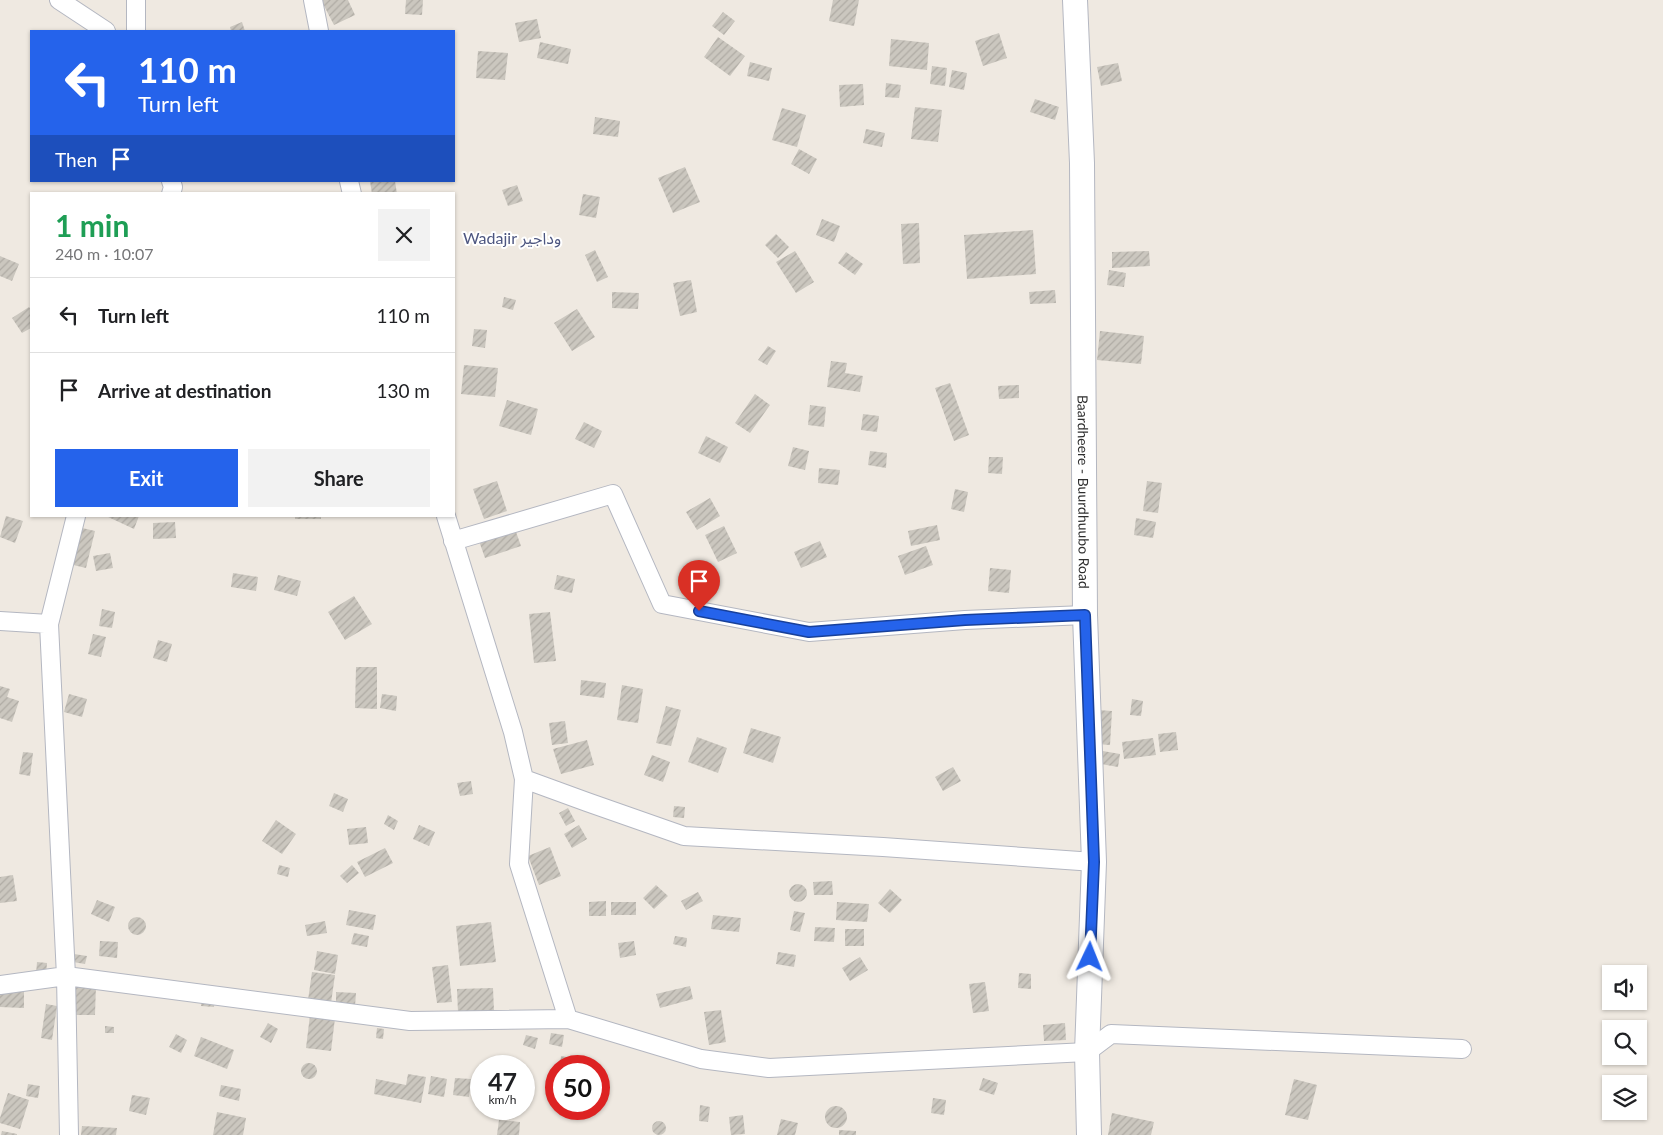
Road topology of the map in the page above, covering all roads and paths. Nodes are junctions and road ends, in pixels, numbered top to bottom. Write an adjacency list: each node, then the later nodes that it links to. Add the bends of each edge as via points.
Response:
1 (59, 0): 5 (street)
2 (136, 0): 6 (street)
3 (313, 0): 7 (street)
4 (1075, 0): 11 (main road, Baardheere - Buurdhuubo Road, via 1082,163)
5 (104, 30)
6 (136, 30)
7 (319, 30)
8 (76, 517): 13 (street)
9 (446, 517): 10 (street)
10 (453, 541): 11 (street, via 613,494 662,604 809,632); 14 (street, via 513,732)
11 (1085, 615): 15 (main road, Baardheere - Buurdhuubo Road)
12 (0, 620): 13 (street)
13 (49, 624): 16 (street)
14 (524, 778): 15 (street, via 684,836); 18 (street, via 519,864)
15 (1094, 862): 20 (main road, Baardheere - Buurdhuubo Road)
16 (66, 976): 17 (street); 18 (street, via 410,1021); 21 (street)
17 (0, 985)
18 (568, 1019): 20 (street, via 701,1059 769,1068)
19 (1462, 1049): 20 (street, via 1111,1034)
20 (1087, 1052): 22 (main road, Baardheere - Buurdhuubo Road)
21 (69, 1135)
22 (1089, 1135)

